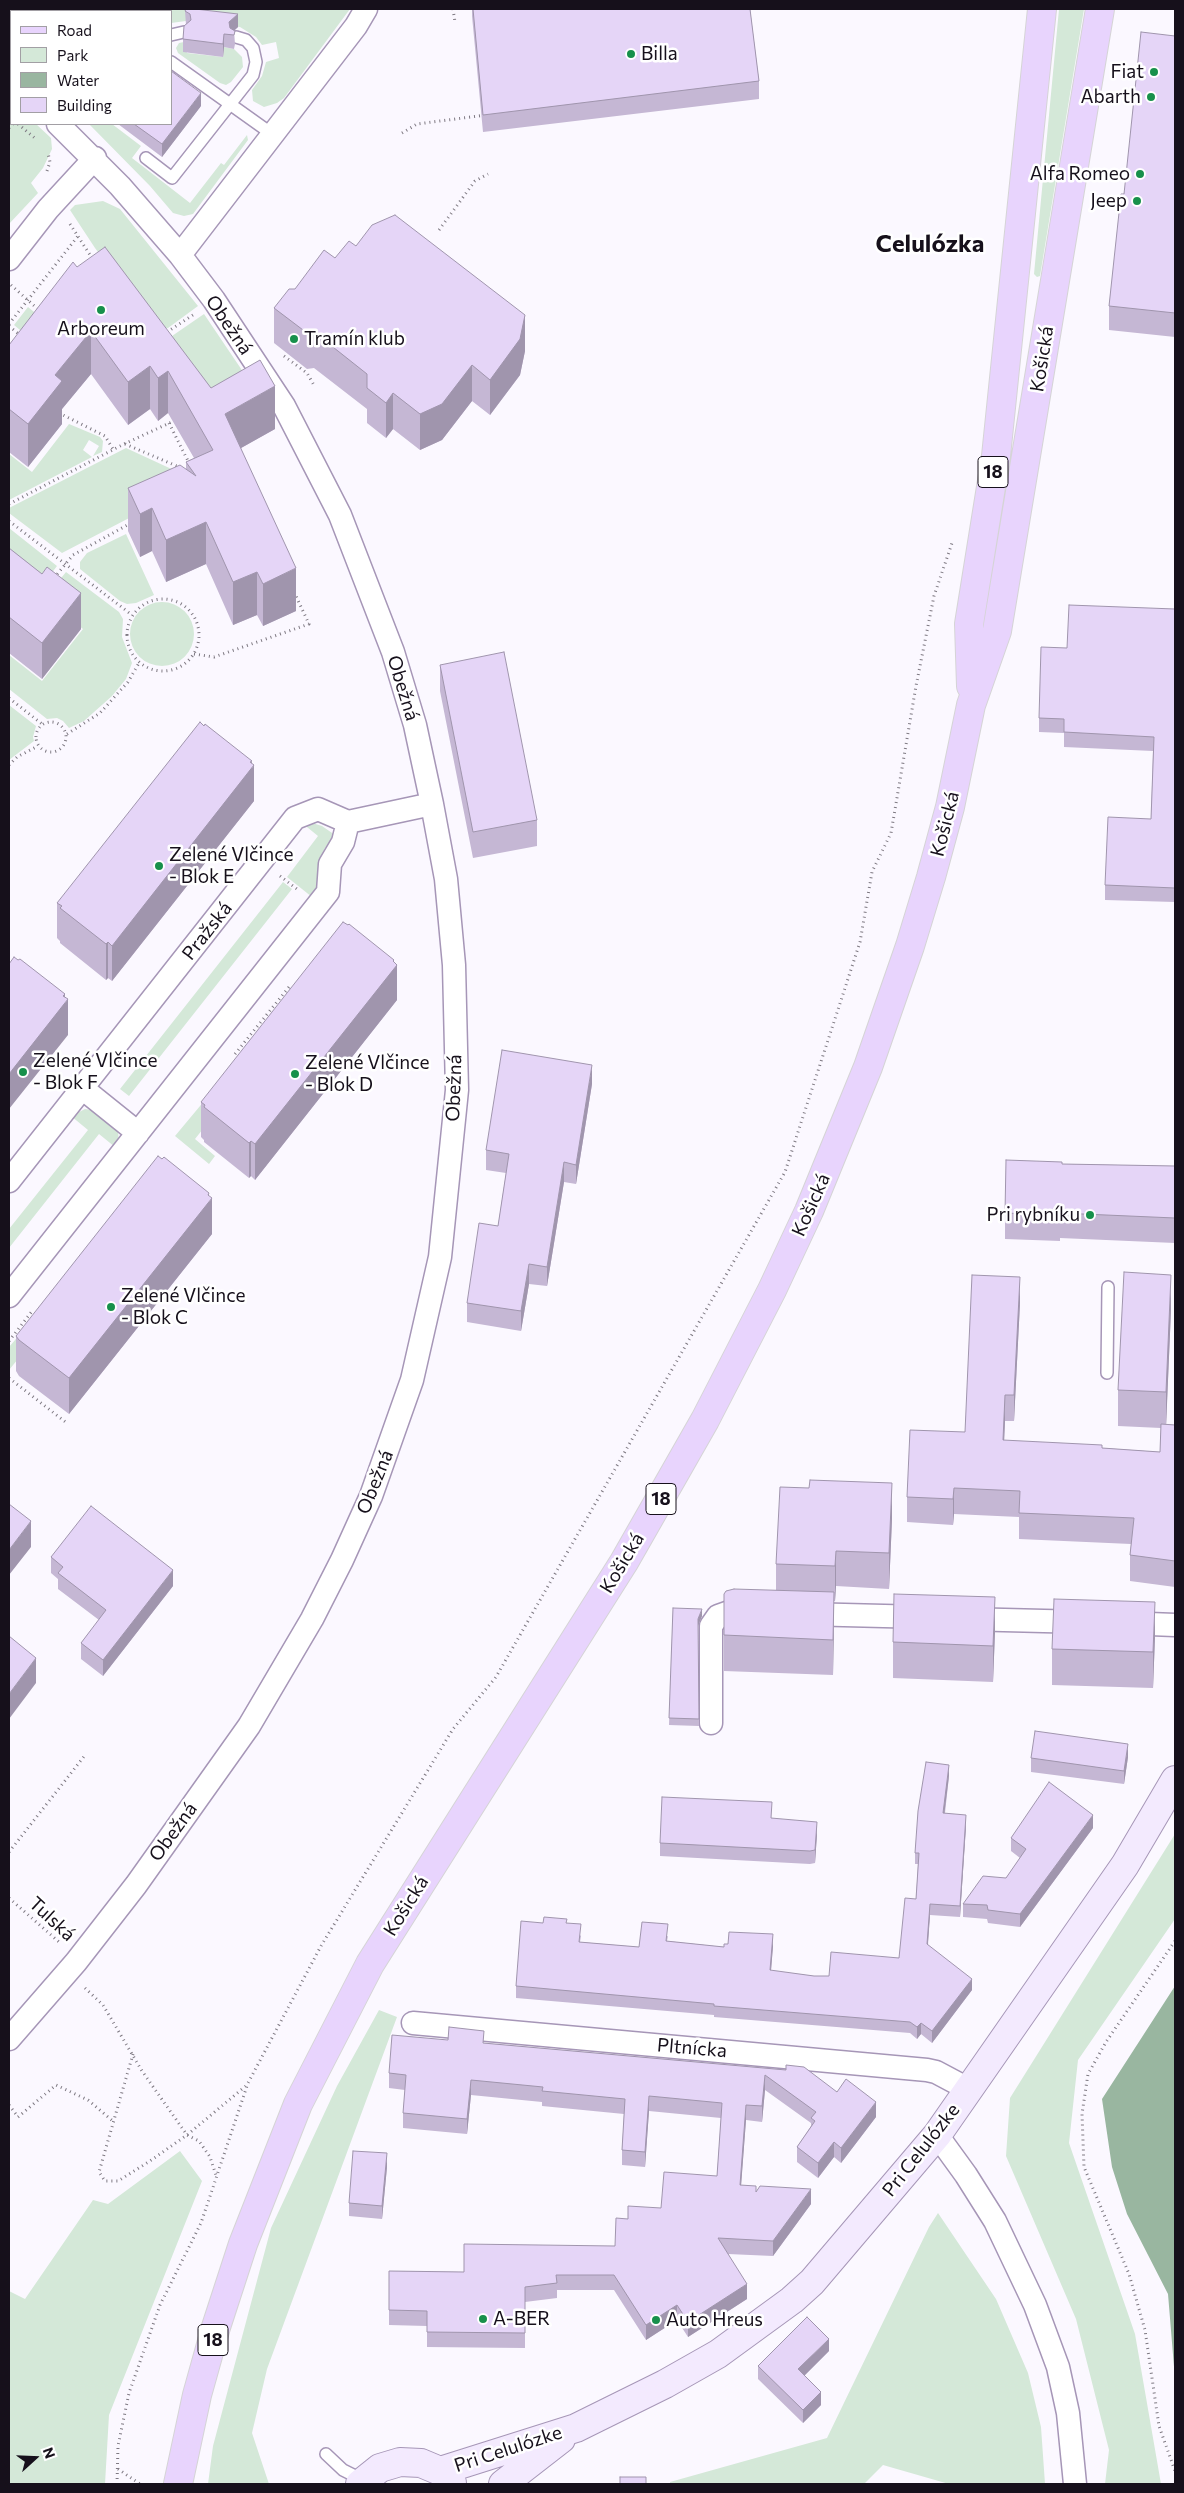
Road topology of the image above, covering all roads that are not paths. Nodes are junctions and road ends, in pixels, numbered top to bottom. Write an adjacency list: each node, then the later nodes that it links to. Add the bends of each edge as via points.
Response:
1 (366, 9): 12 (street)
2 (1025, 9): 9 (main road)
3 (1042, 9): 9 (main road, Košická / 18)
4 (1100, 9): 17 (main road, Košická / 18, via 997,631)
5 (184, 32): 6 (lane)
6 (172, 35)
7 (236, 37): 10 (lane, via 246,40 253,48 256,62 253,75)
8 (172, 63): 10 (lane)
9 (1036, 74): 17 (main road, Košická / 18, via 996,456 969,624)
10 (229, 104): 12 (lane); 14 (lane, via 172,178)
11 (59, 125): 13 (street, Obežná)
12 (272, 134): 15 (street)
13 (95, 158): 15 (street, Obežná); 16 (street, via 48,209)
14 (146, 158)
15 (180, 255): 18 (street, Obežná, via 284,406 340,514 393,652 415,725)
16 (9, 259)
17 (971, 705): 37 (main road, Košická / 18, via 950,807 931,877 891,1005 840,1139 772,1290 705,1420 624,1562 370,1964 298,2104 243,2244 216,2327)
18 (432, 804): 19 (street); 30 (street, Obežná, via 446,878 452,946 457,1090 440,1257 412,1380 371,1496 312,1619 249,1726 76,1962)
19 (348, 822): 20 (street, Pražská, via 318,810 296,818); 21 (street, via 343,842 330,864 328,892)
20 (82, 1088): 21 (street); 22 (street, Pražská)
21 (138, 1133): 24 (street)
22 (9, 1181)
23 (1108, 1287): 25 (lane)
24 (9, 1296)
25 (1107, 1374)
26 (1175, 1625): 27 (street, via 732,1611 718,1616 711,1626)
27 (711, 1723)
28 (1175, 1780): 31 (street, Pri Celulózke, via 1125,1865)
29 (413, 2023): 31 (street, Pltnícka, via 927,2070)
30 (9, 2039)
31 (968, 2089): 32 (street, Pri Celulózke)
32 (937, 2135): 33 (street, Pri Celulózke, via 840,2251 792,2300 718,2354); 39 (street, via 995,2221 1034,2305 1058,2367 1068,2413)
33 (576, 2428): 35 (street, Pri Celulózke); 38 (street, Pri Celulózke)
34 (326, 2454): 36 (lane)
35 (447, 2478): 36 (street, Pri Celulózke, via 421,2463 400,2462 380,2468)
36 (362, 2482)
37 (178, 2484)
38 (503, 2484)
39 (1074, 2484)

